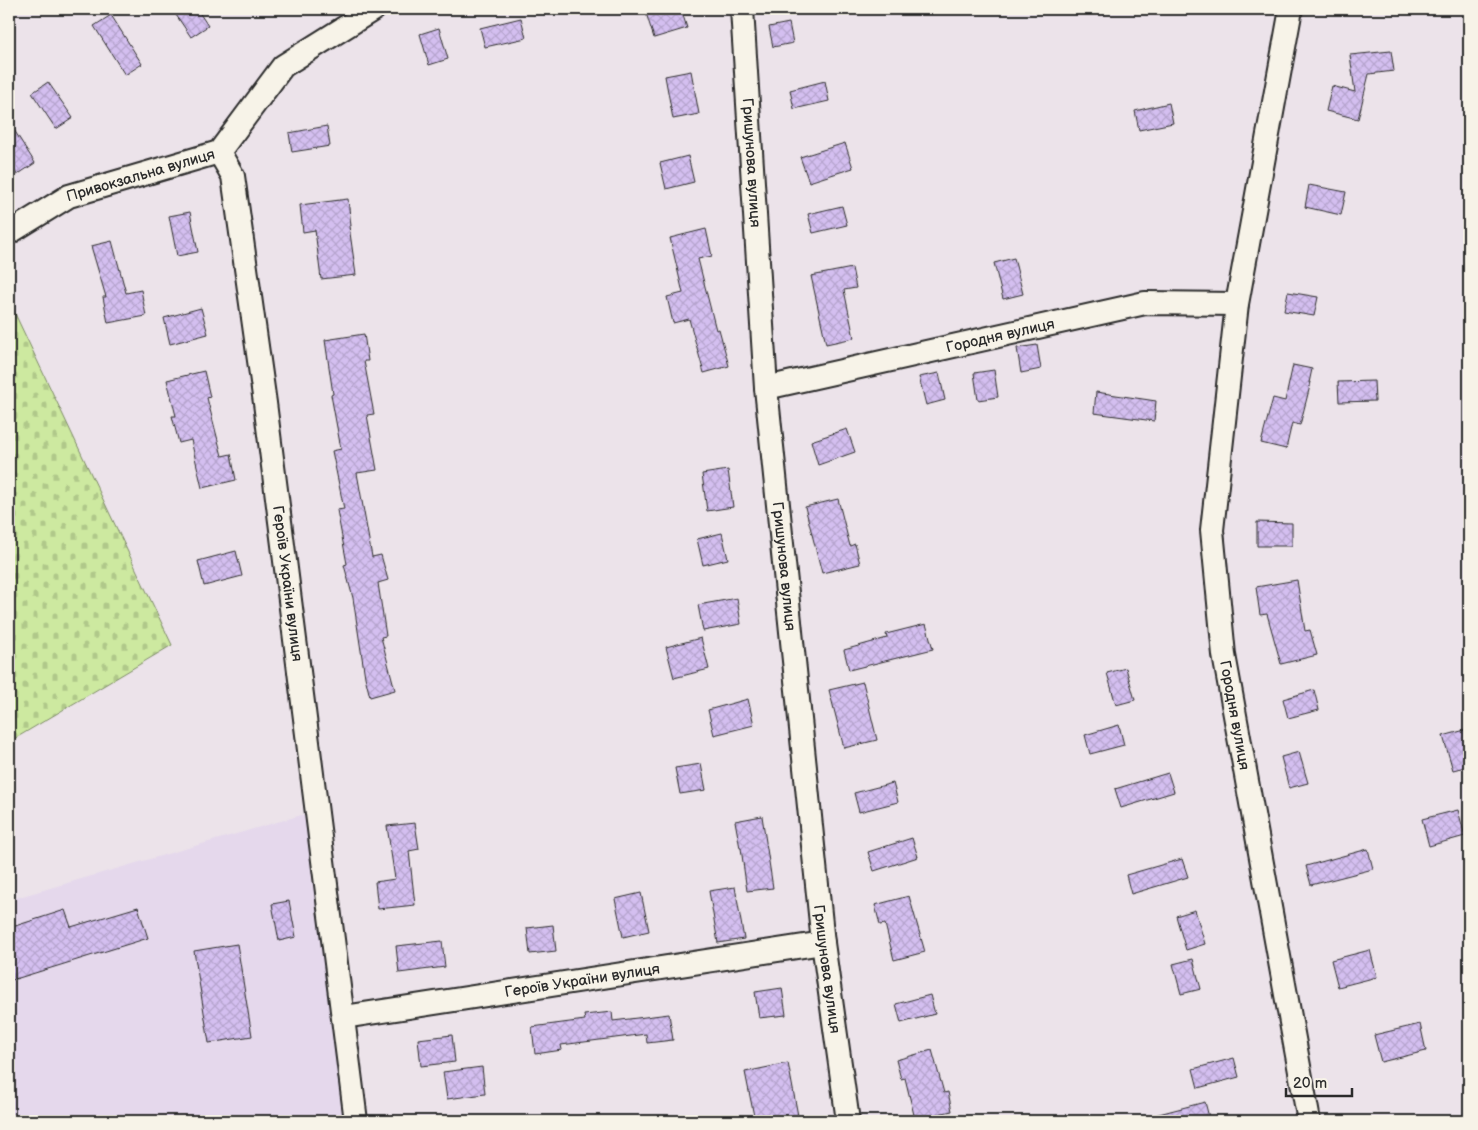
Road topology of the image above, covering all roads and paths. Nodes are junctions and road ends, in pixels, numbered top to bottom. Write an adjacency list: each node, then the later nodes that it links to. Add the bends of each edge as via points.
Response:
1 (374, 9): 4 (street, Привокзальна вулиця, via 283,66)
2 (742, 9): 7 (street, Гришунова вулиця)
3 (1291, 9): 6 (street, Городня вулиця)
4 (219, 152): 5 (street, Привокзальна вулиця, via 69,196); 9 (street, Героїв України вулиця, via 233,176)
5 (9, 233)
6 (1237, 304): 7 (street, Городня вулиця, via 1145,303); 12 (street, Городня вулиця, via 1212,530 1224,655)
7 (766, 388): 8 (street, Гришунова вулиця)
8 (823, 943): 9 (street, Героїв України вулиця); 11 (street, Гришунова вулиця)
9 (344, 1018): 10 (street, Героїв України вулиця)
10 (356, 1121)
11 (848, 1121)
12 (1309, 1121)

